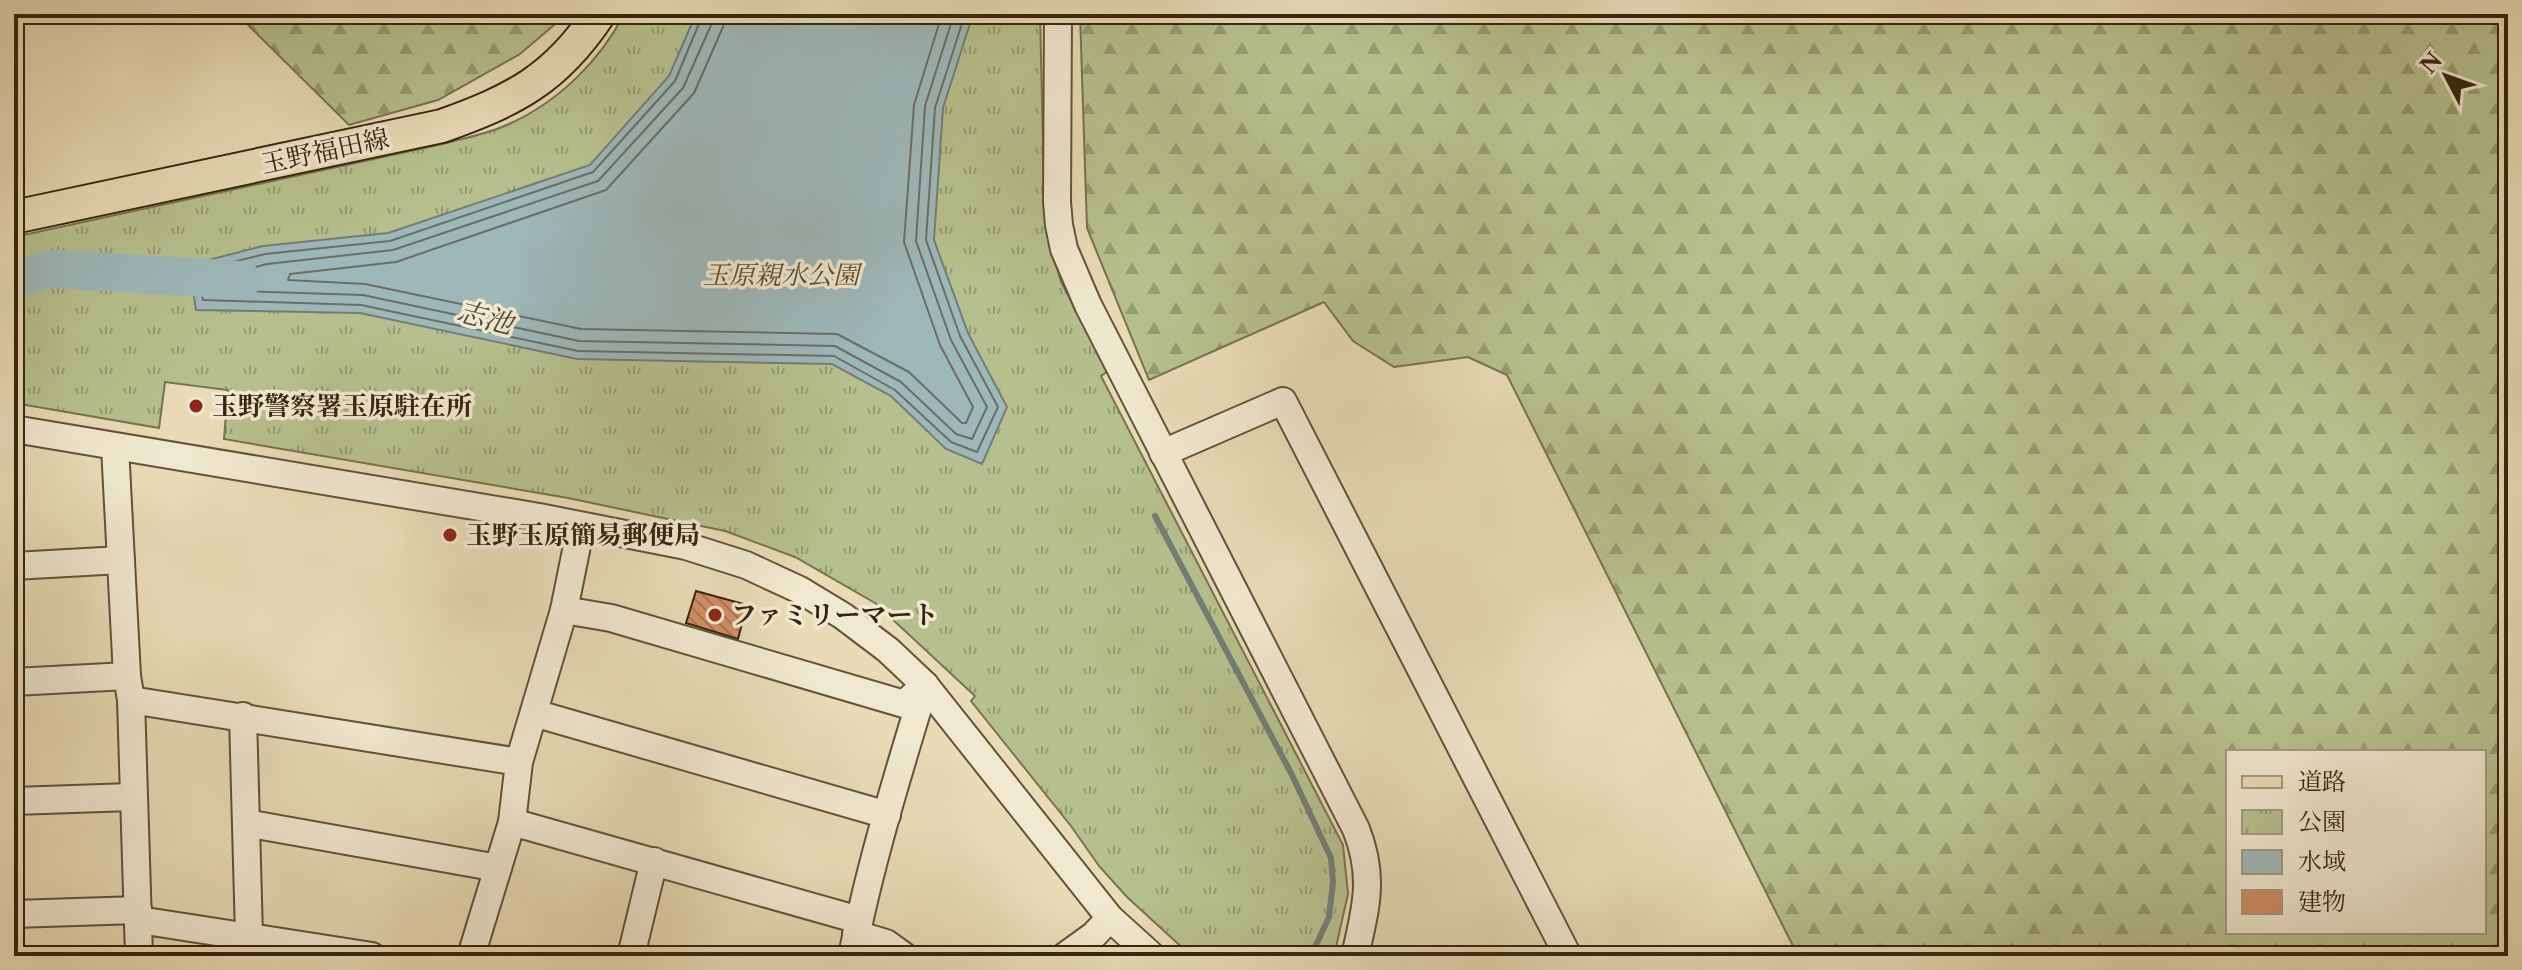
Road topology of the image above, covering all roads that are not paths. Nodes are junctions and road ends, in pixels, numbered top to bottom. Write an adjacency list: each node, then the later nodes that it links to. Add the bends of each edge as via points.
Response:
1 (599, 14): 3 (main road, 玉野福田線, via 561,62 530,88 442,126)
2 (1058, 14): 6 (street, via 1057,202 1064,249)
3 (14, 217)
4 (14, 429): 5 (street)
5 (115, 447): 7 (street); 8 (street)
6 (1163, 453): 36 (street, via 1359,837 1369,881); 37 (street, via 1283,401)
7 (581, 526): 10 (street); 12 (street, via 686,546 746,565 843,616)
8 (121, 560): 9 (street); 13 (street)
9 (14, 566)
10 (564, 610): 12 (street, via 611,618 904,704); 14 (street)
11 (14, 682): 13 (street)
12 (925, 685): 19 (street); 26 (street)
13 (129, 688): 15 (street); 17 (street)
14 (534, 713): 16 (street); 19 (street)
15 (243, 716): 16 (street); 21 (street)
16 (519, 762): 20 (street)
17 (132, 797): 18 (street); 25 (street)
18 (14, 801)
19 (880, 813): 27 (street)
20 (512, 822): 22 (street); 23 (street)
21 (246, 823): 23 (street); 28 (street)
22 (654, 861): 27 (street); 32 (street)
23 (498, 868): 31 (street)
24 (14, 914): 25 (street)
25 (138, 915): 28 (street); 29 (street)
26 (1110, 918): 34 (street); 35 (street)
27 (853, 929): 33 (street)
28 (249, 936): 30 (street)
29 (139, 956)
30 (372, 956)
31 (471, 956)
32 (631, 956)
33 (904, 956)
34 (1065, 956)
35 (1152, 956)
36 (1355, 956)
37 (1568, 956)

